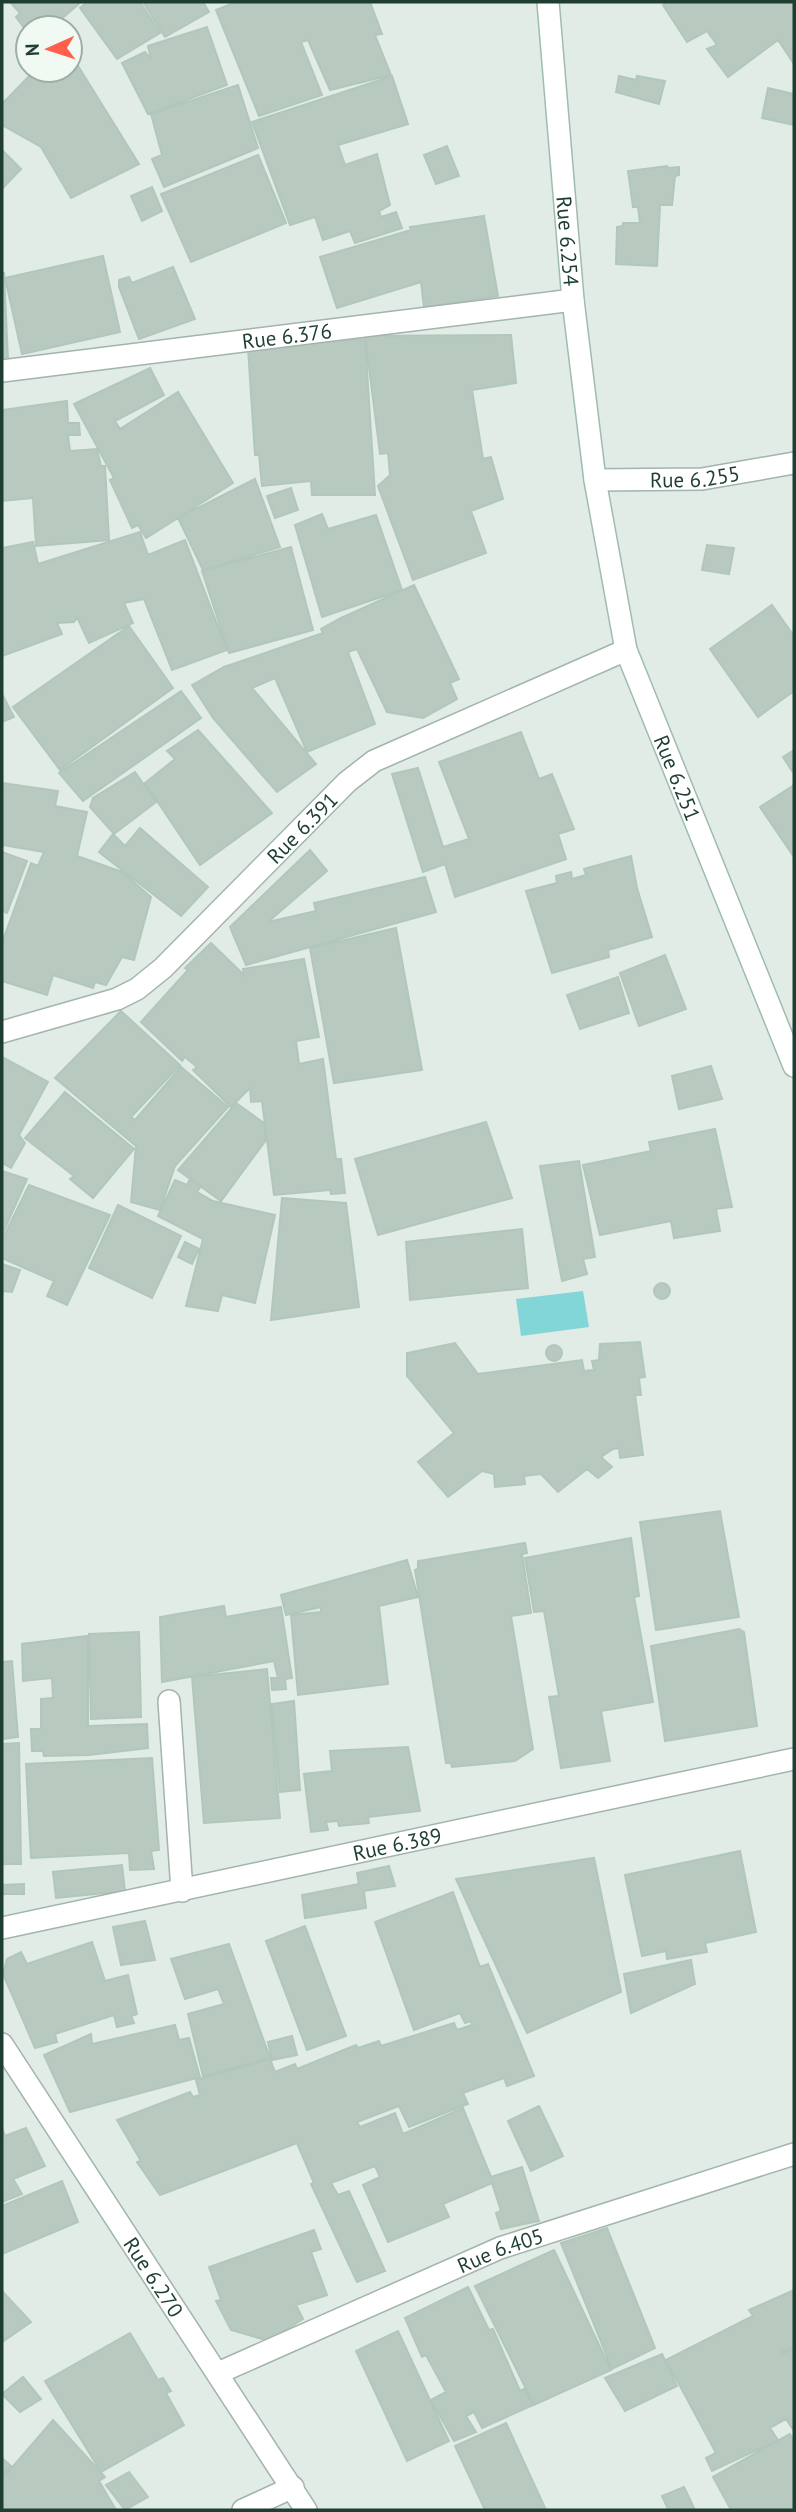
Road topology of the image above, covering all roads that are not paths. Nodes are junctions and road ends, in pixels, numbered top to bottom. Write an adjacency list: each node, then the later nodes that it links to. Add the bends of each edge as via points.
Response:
1 (548, 2): 2 (street, Rue 6.254)
2 (573, 300): 3 (street, Rue 6.376); 5 (street, Rue 6.254)
3 (2, 371)
4 (794, 463): 5 (street, Rue 6.255, via 702,479)
5 (595, 480): 6 (street, Rue 6.251)
6 (626, 650): 7 (street, Rue 6.391, via 374,761 347,782 137,989); 8 (street, Rue 6.251)
7 (2, 1032)
8 (794, 1066)
9 (169, 1700): 11 (street)
10 (794, 1759): 11 (street, Rue 6.389)
11 (182, 1891): 12 (street, Rue 6.389)
12 (2, 1928)
13 (2, 2044): 14 (street, Rue 6.270)
14 (10, 2071): 16 (street, Rue 6.270)
15 (794, 2154): 16 (street, Rue 6.405, via 500,2248)
16 (218, 2373): 17 (street, Rue 6.270)
17 (293, 2487): 18 (street); 19 (street, Rue 6.270)
18 (243, 2510)
19 (306, 2510)

